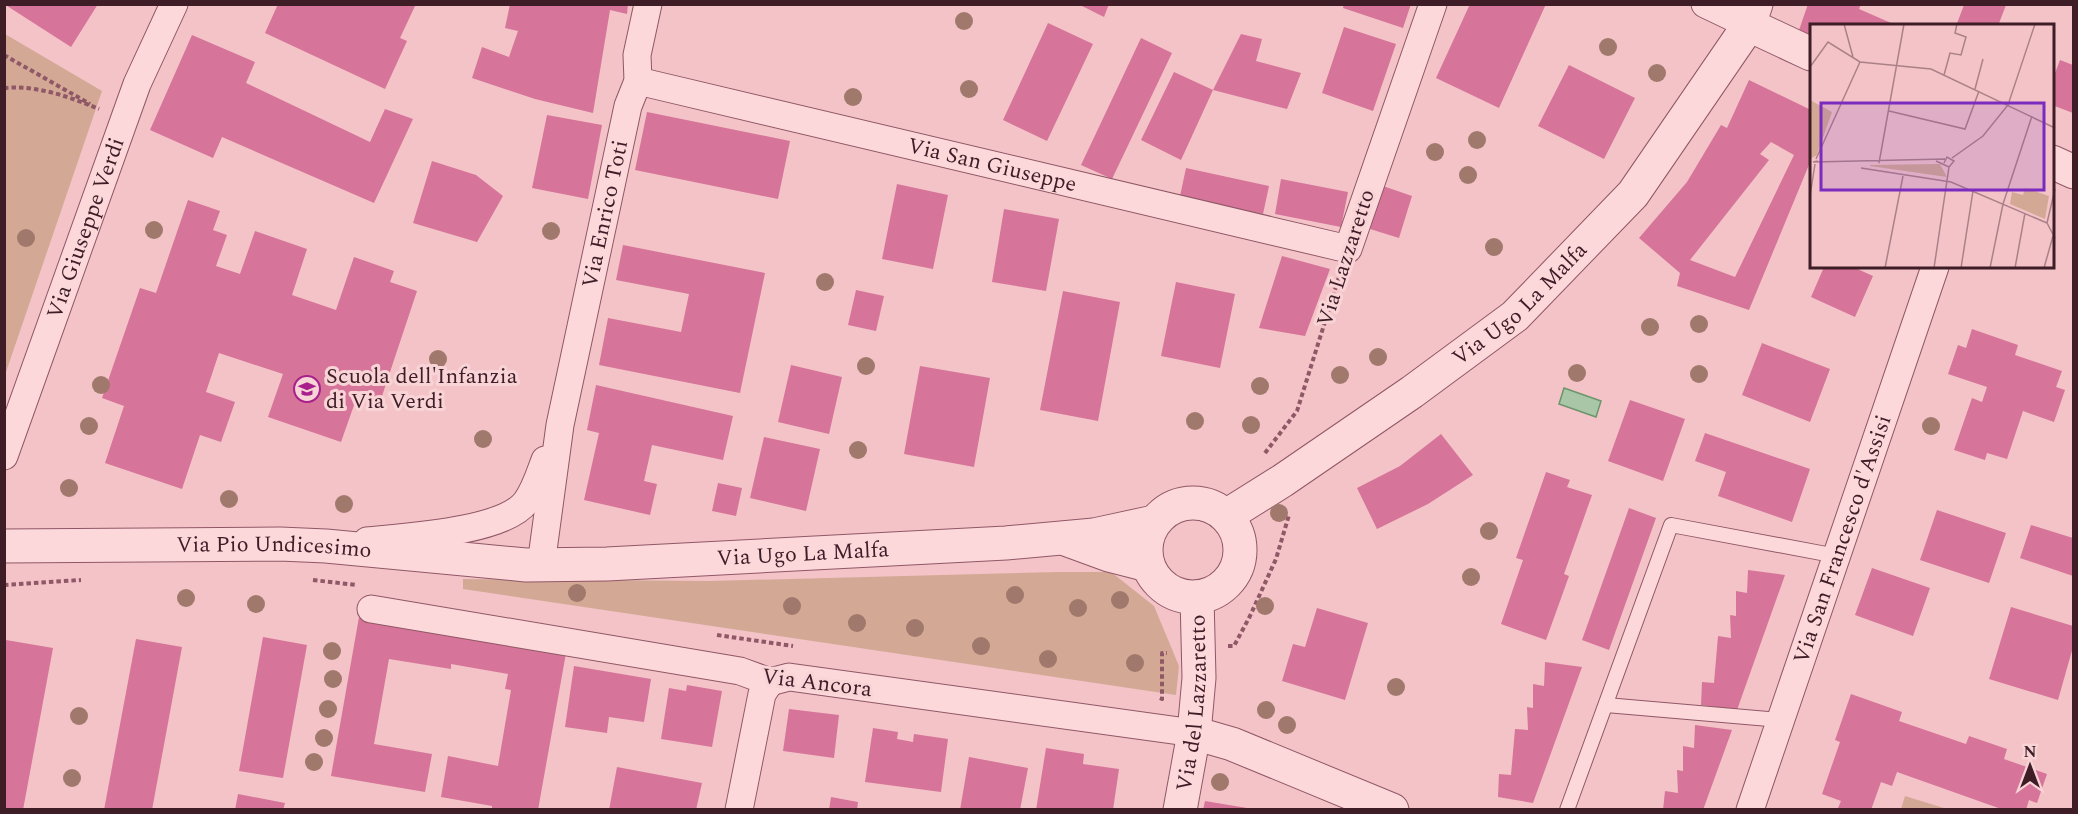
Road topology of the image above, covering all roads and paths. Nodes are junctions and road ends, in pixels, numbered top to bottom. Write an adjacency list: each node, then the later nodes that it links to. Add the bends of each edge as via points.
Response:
1 (174, 4): 15 (street, Via Giuseppe Verdi, via 137,84)
2 (648, 4): 8 (street, Via Enrico Toti, via 637,55)
3 (1433, 4): 12 (street, Via Lazzaretto)
4 (1704, 4): 5 (street)
5 (1752, 15): 6 (street); 16 (street, Via Ugo La Malfa, via 1633,194 1515,316)
6 (1810, 53)
7 (4, 55): 9 (path, via 96,108 39,89)
8 (638, 81): 12 (street, Via San Giuseppe); 14 (street, Via Enrico Toti, via 628,106)
9 (4, 88)
10 (2054, 163): 11 (street)
11 (2073, 172)
12 (1348, 249): 16 (path, Via Lazzaretto, via 1297,411 1265,452)
13 (1935, 268): 22 (street, Via San Francesco d'Assisi)
14 (560, 425): 21 (street, Via Enrico Toti, via 531,494 504,518 440,532); 23 (street, Via Enrico Toti)
15 (4, 456)
16 (1282, 481): 17 (street, Via Ugo La Malfa)
17 (1226, 516): 18 (street, Via Ugo La Malfa, via 1213,507 1181,504 1166,510); 25 (street, via 1240,543 1234,572 1212,593)
18 (1154, 522): 19 (street, Via Ugo La Malfa); 24 (street, via 1147,535)
19 (1064, 538): 23 (street, Via Ugo La Malfa, via 937,548); 24 (street, Via Ugo La Malfa)
20 (4, 546): 21 (street, Via Pio Undicesimo)
21 (326, 546): 23 (street, Via Pio Undicesimo)
22 (1837, 556): 28 (lane, via 1671,525); 29 (street, Via San Francesco d'Assisi)
23 (541, 565)
24 (1148, 565): 25 (street, via 1167,590)
25 (1197, 597): 30 (street, Via del Lazzaretto, via 1199,678)
26 (371, 609): 27 (street, Via Ancora, via 740,671)
27 (770, 682): 30 (street, Via Ancora, via 789,678); 31 (street, via 762,694)
28 (1605, 705): 29 (lane); 34 (lane)
29 (1781, 720): 35 (street, Via San Francesco d'Assisi)
30 (1194, 733): 32 (street, Via del Lazzaretto); 33 (street, via 1232,744)
31 (740, 810)
32 (1180, 810)
33 (1392, 810)
34 (1567, 810)
35 (1750, 810)

